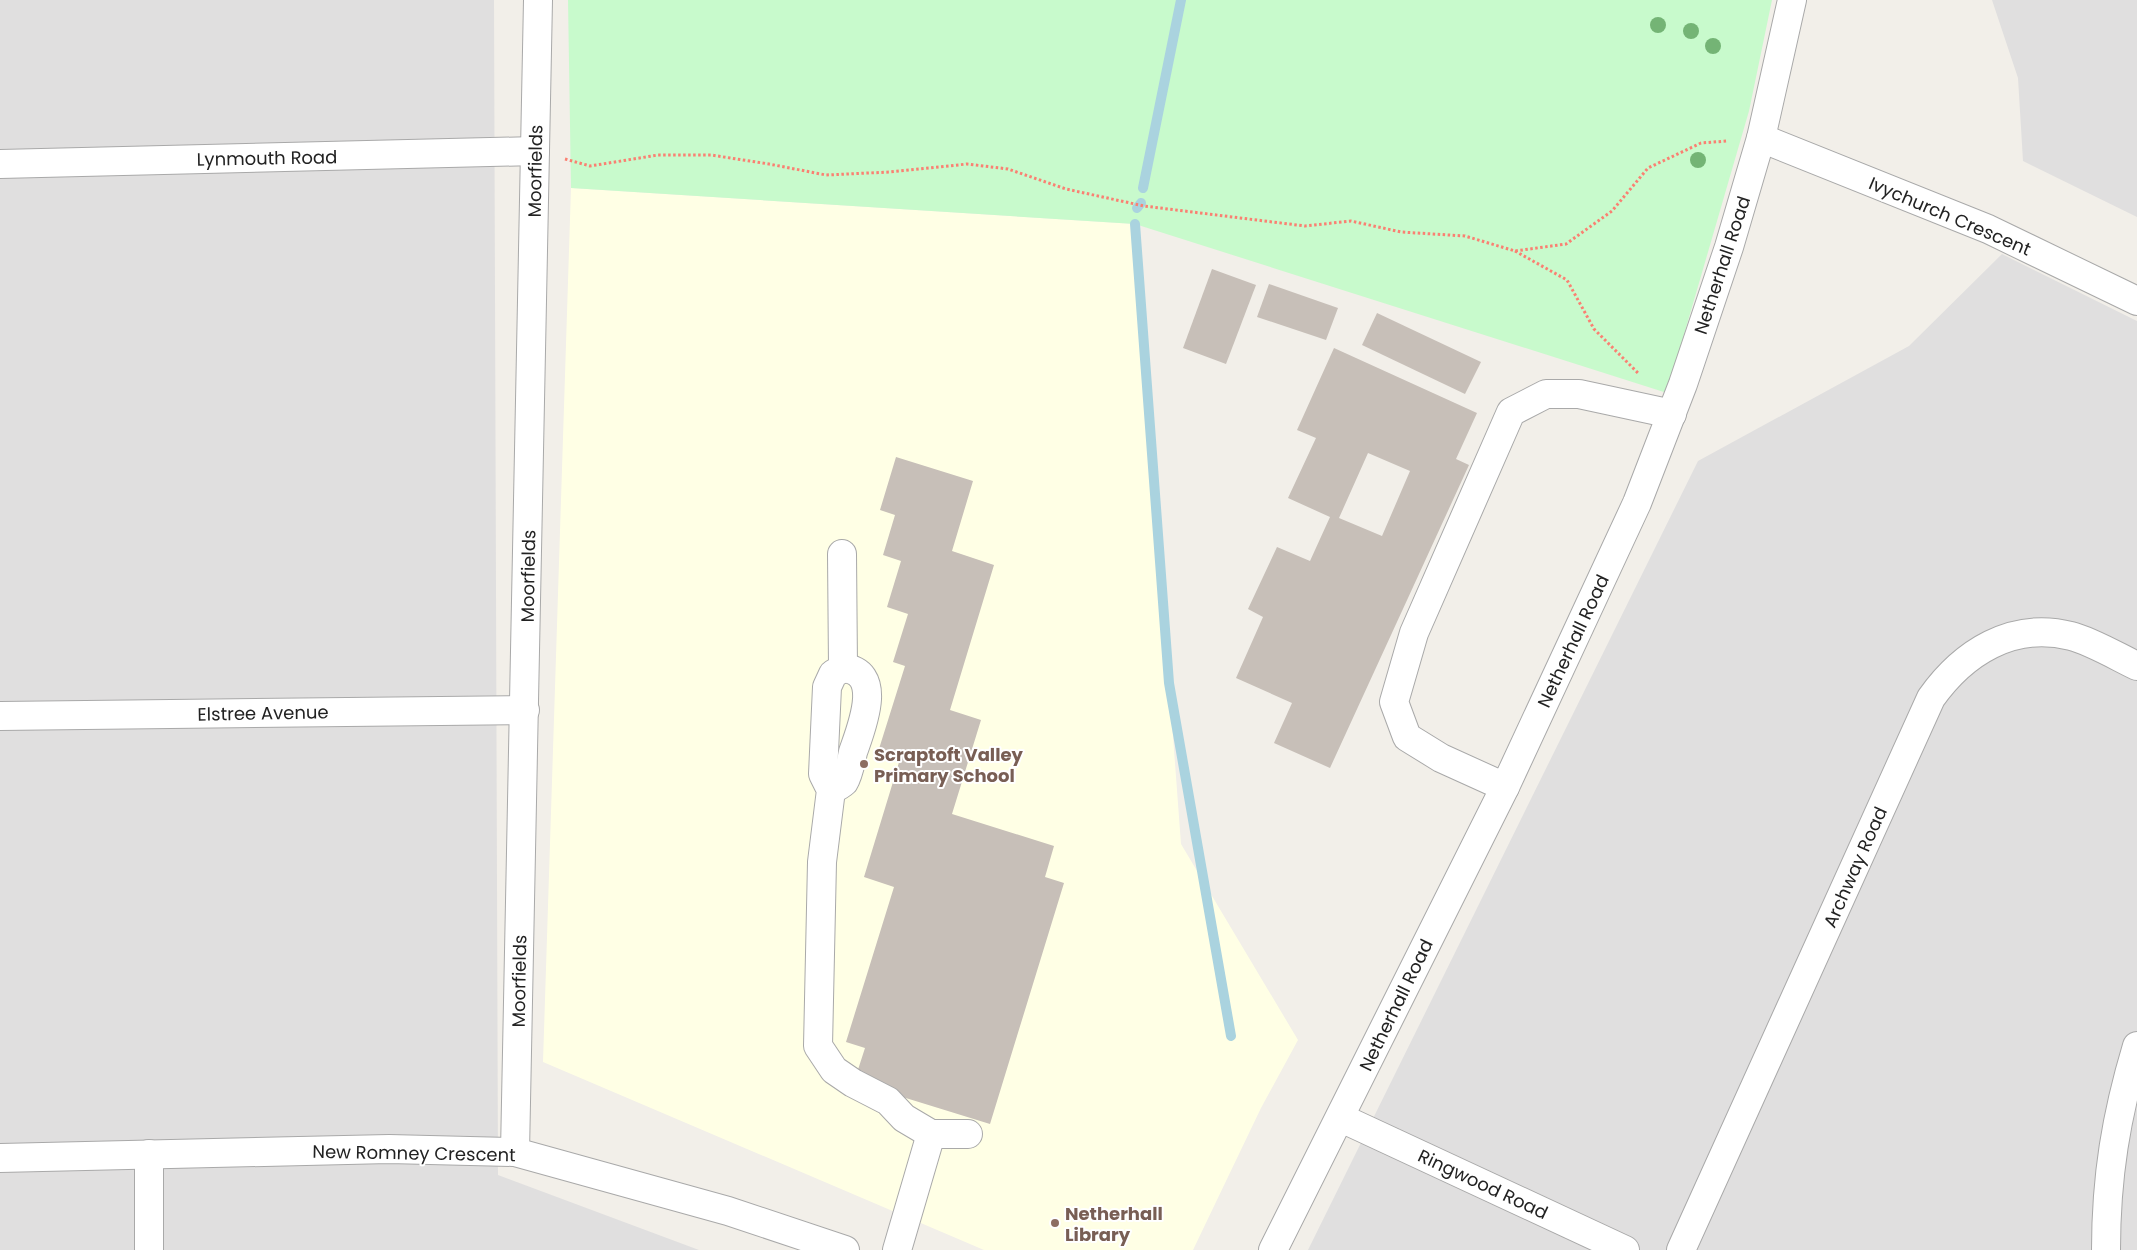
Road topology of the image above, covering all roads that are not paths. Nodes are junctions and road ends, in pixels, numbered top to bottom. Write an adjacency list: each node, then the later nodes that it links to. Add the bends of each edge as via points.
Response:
1 (538, 0): 4 (street, Moorfields)
2 (1792, 0): 3 (street, Netherhall Road)
3 (1760, 138): 6 (street, Ivychurch Crescent, via 1988,228); 7 (street, Netherhall Road, via 1729,247)
4 (535, 151): 5 (street, Lynmouth Road); 11 (street, Moorfields)
5 (0, 164)
6 (2137, 301)
7 (1672, 414): 13 (street, Netherhall Road, via 1637,503); 13 (street, via 1579,394 1546,394 1512,412 1414,633 1394,702 1407,737 1441,758)
8 (842, 554): 10 (street)
9 (2137, 666): 27 (street, Archway Road, via 2072,636 2029,634 1984,647 1946,678 1931,698)
10 (844, 668): 14 (street, via 833,674 827,687 823,774); 14 (street, via 851,668 861,675 865,683 866,713 844,782)
11 (525, 710): 12 (street, Elstree Avenue); 19 (street, Moorfields)
12 (0, 716)
13 (1505, 787): 16 (street, Netherhall Road)
14 (831, 790): 17 (street, via 822,862 818,1046 828,1063 844,1078 888,1100 904,1118)
15 (2137, 1046): 28 (street, via 2112,1147 2106,1205)
16 (1340, 1118): 25 (street, Netherhall Road); 26 (street, Ringwood Road)
17 (931, 1134): 18 (street); 24 (street)
18 (968, 1134)
19 (515, 1152): 20 (street, New Romney Crescent, via 389,1149); 23 (street, New Romney Crescent, via 728,1211)
20 (149, 1154): 21 (street, New Romney Crescent); 22 (street)
21 (0, 1158)
22 (149, 1250)
23 (845, 1250)
24 (896, 1250)
25 (1273, 1250)
26 (1624, 1250)
27 (1681, 1250)
28 (2106, 1250)

